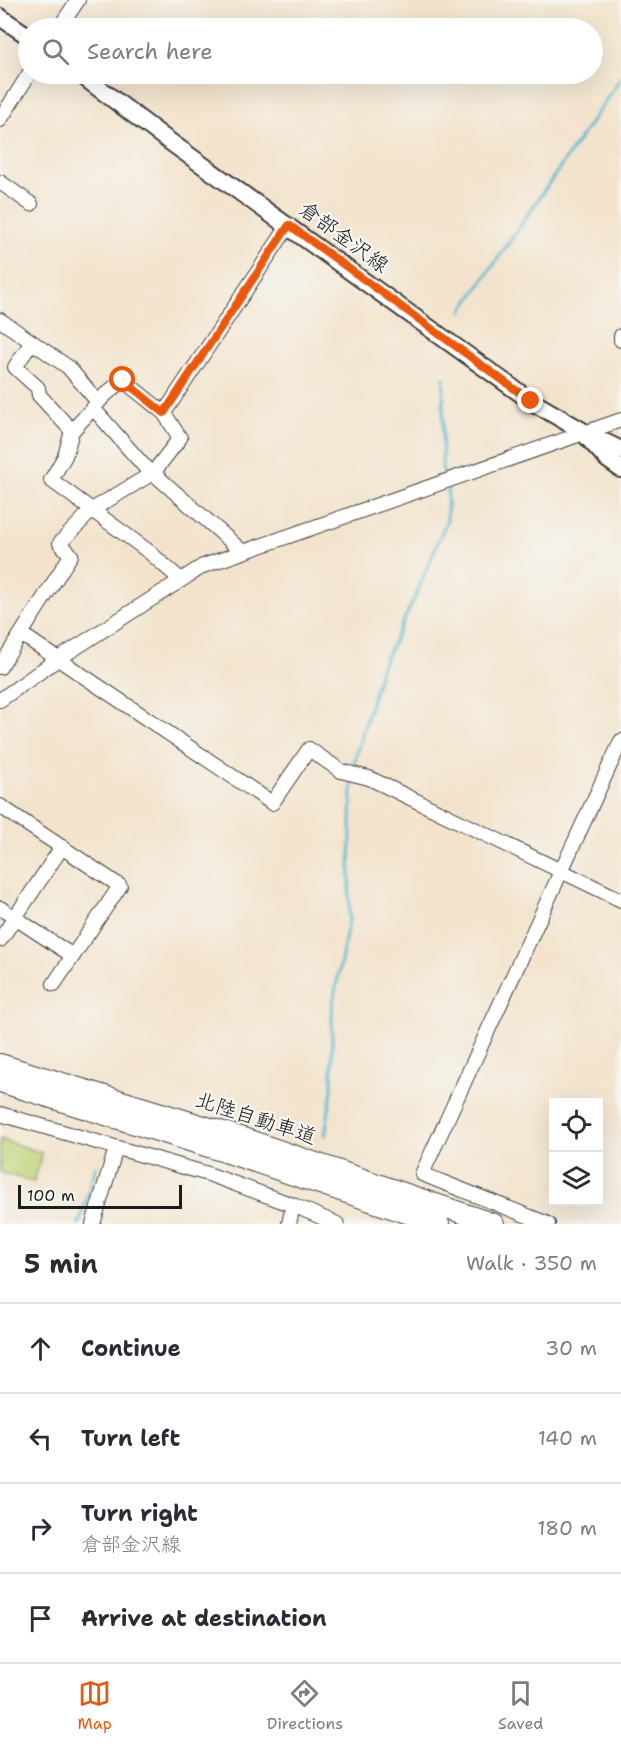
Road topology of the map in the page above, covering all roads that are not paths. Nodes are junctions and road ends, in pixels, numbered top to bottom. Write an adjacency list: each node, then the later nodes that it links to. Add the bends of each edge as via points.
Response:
1 (78, 0): 3 (street)
2 (0, 17): 4 (main road)
3 (66, 18)
4 (18, 29)
5 (23, 84): 7 (street)
6 (93, 84): 10 (main road, 倉部金沢線)
7 (0, 120)
8 (0, 182): 9 (street)
9 (31, 204)
10 (289, 225): 14 (street); 17 (main road, 倉部金沢線, via 531,401)
11 (0, 320): 12 (street)
12 (32, 342): 13 (street, via 68,367); 16 (street, via 15,367 38,388 39,395)
13 (95, 405): 14 (street, via 123,380); 16 (street); 20 (street)
14 (164, 413): 20 (street, via 180,438)
15 (621, 420): 17 (street)
16 (72, 431): 21 (street, via 65,456 51,480)
17 (584, 432): 18 (main road, 倉部金沢線); 19 (main road, 倉部金沢線); 22 (street)
18 (621, 450)
19 (621, 469)
20 (152, 473): 21 (street); 22 (street)
21 (93, 509): 23 (street); 24 (street, via 60,543 71,555)
22 (243, 552): 23 (street, via 203,566)
23 (181, 580): 25 (street)
24 (21, 634): 25 (street); 26 (street)
25 (58, 658): 27 (street); 31 (street, via 272,803 309,749 341,771 369,778)
26 (0, 667)
27 (0, 700)
28 (621, 741): 31 (street)
29 (1, 808): 30 (street)
30 (62, 847): 34 (street); 36 (street, via 120,886)
31 (561, 872): 32 (street); 43 (street, via 422,1174)
32 (621, 900)
33 (0, 908): 34 (street)
34 (15, 918): 35 (street); 36 (street)
35 (0, 940)
36 (73, 956): 37 (street)
37 (54, 984)
38 (0, 1064): 43 (highway, 北陸自動車道)
39 (0, 1082): 47 (highway, 北陸自動車道)
40 (0, 1114): 41 (street)
41 (116, 1148): 42 (street, via 208,1174); 44 (street)
42 (293, 1205): 45 (street); 46 (street)
43 (495, 1214): 48 (street)
44 (93, 1224)
45 (289, 1224)
46 (337, 1224)
47 (439, 1224)
48 (548, 1224)

